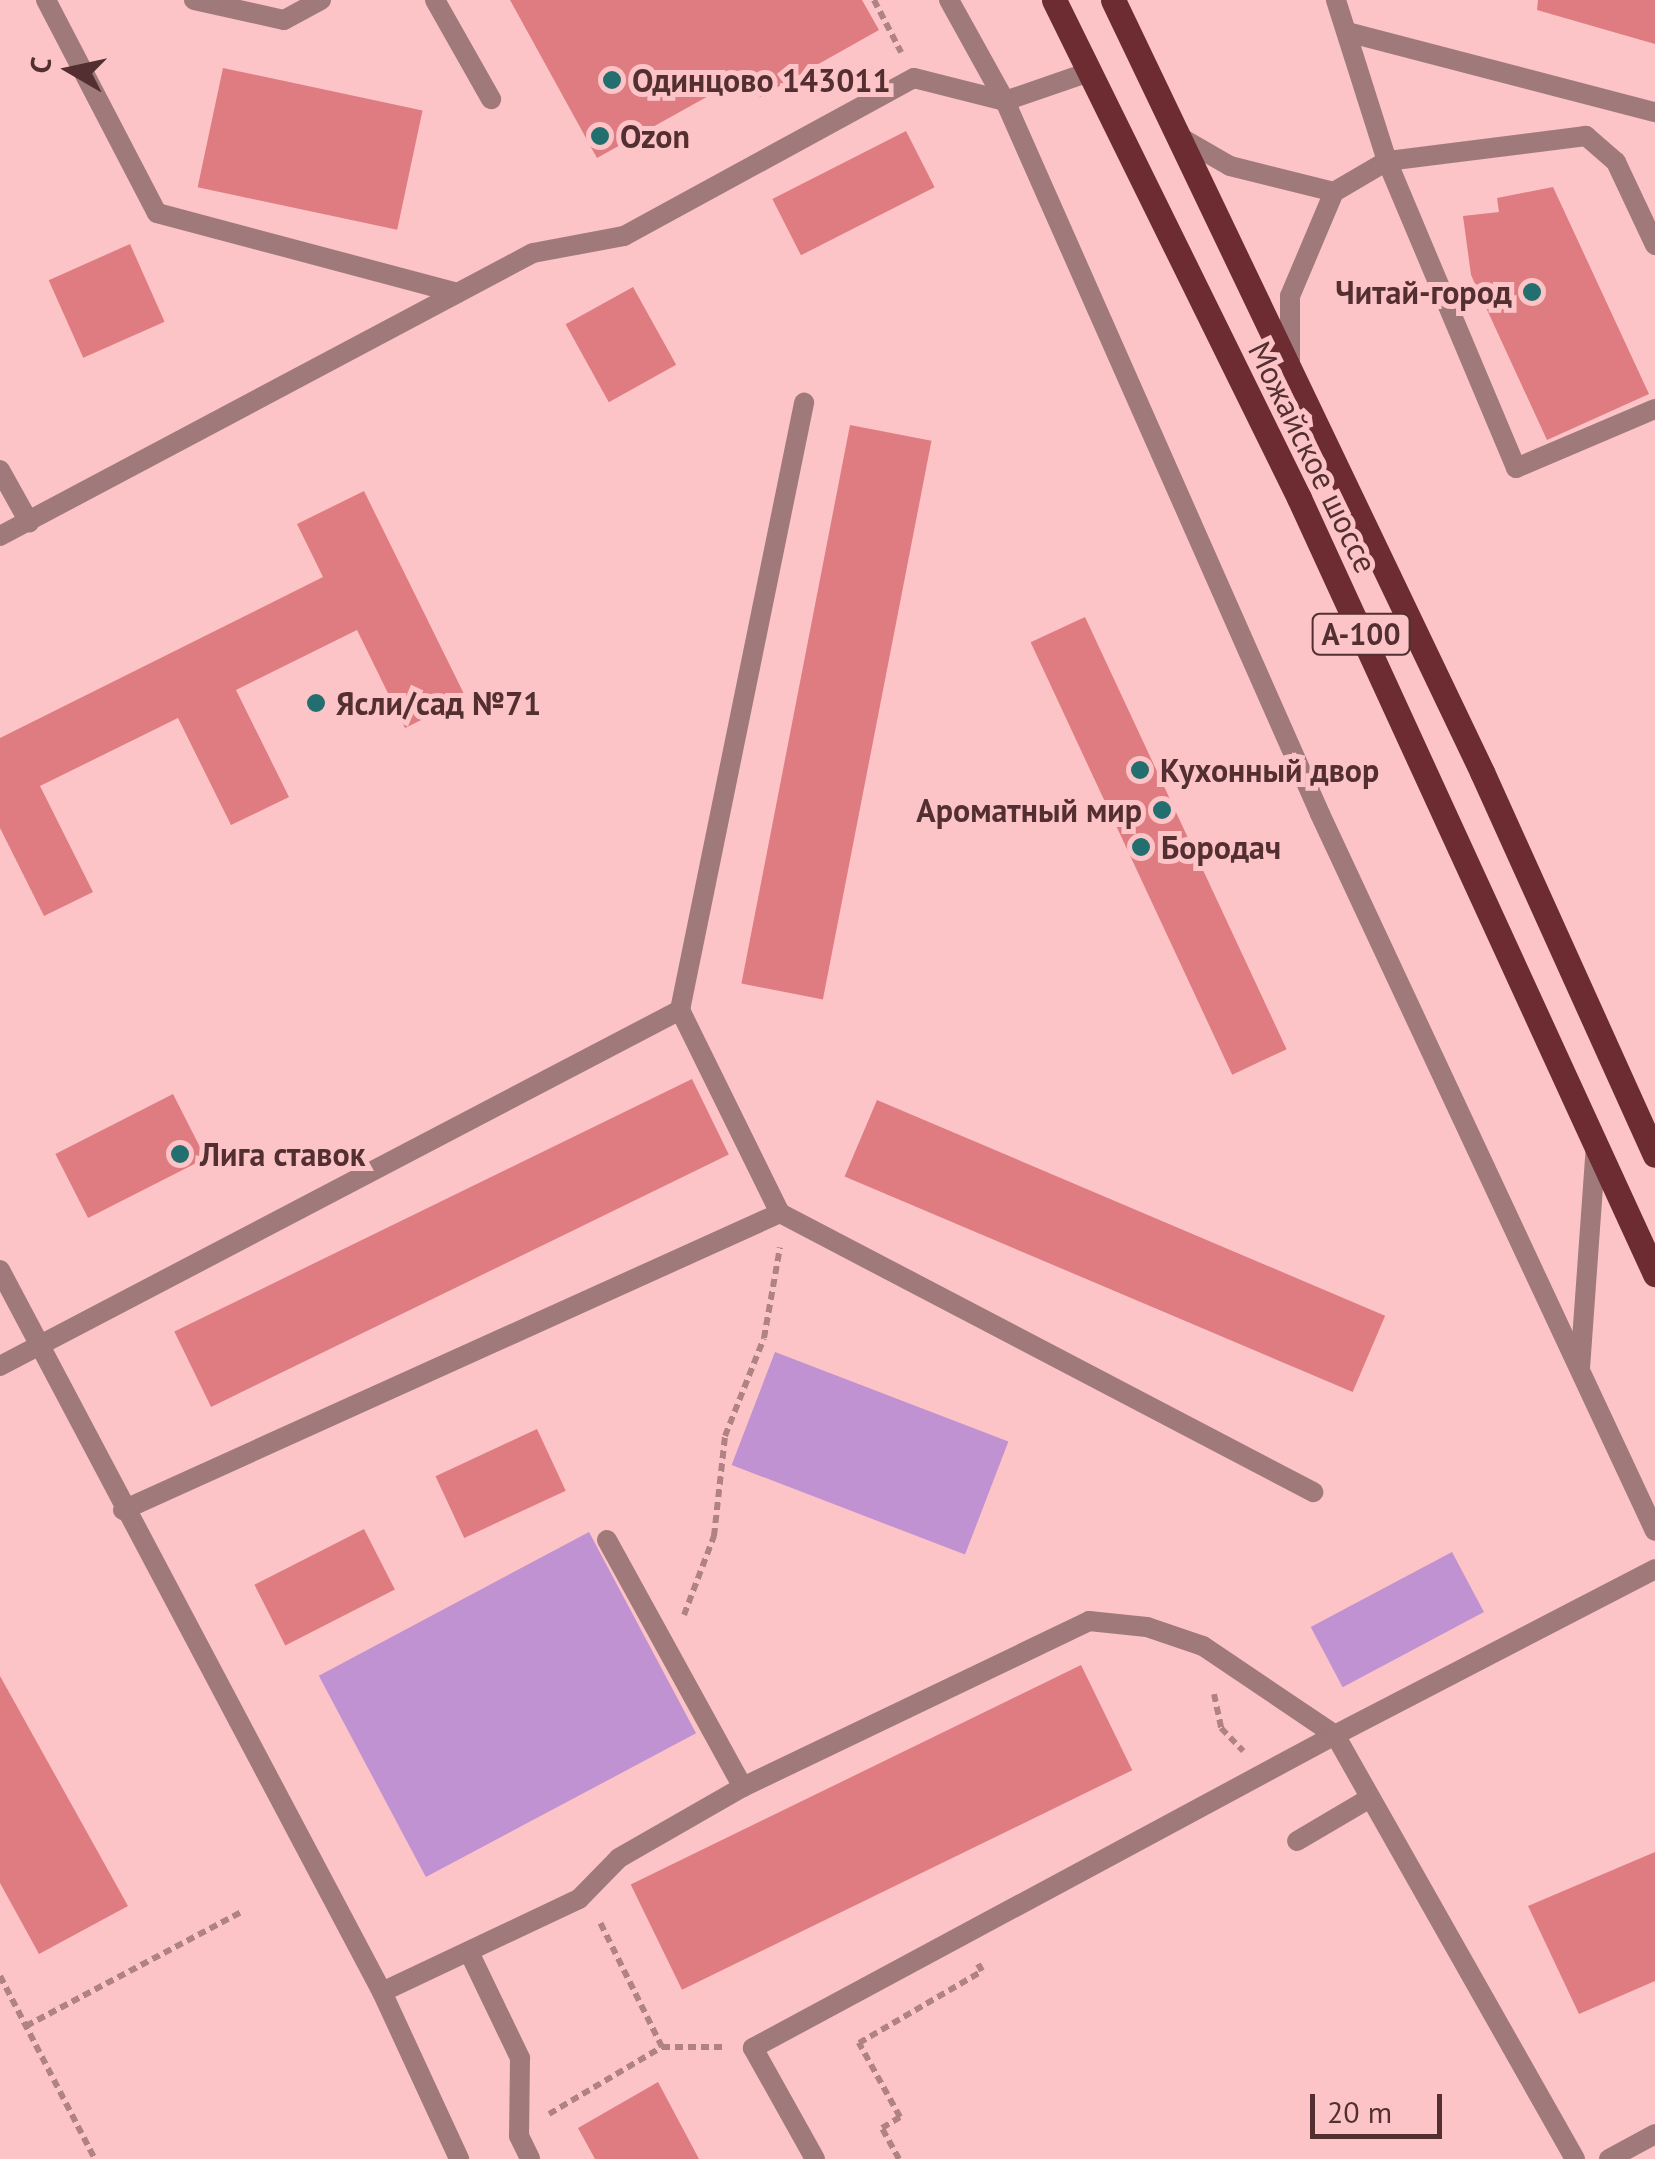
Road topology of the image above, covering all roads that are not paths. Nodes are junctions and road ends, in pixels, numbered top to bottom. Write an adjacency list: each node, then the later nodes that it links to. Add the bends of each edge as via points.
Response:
1 (46, 0): 18 (street, via 157,214)
2 (194, 0): 3 (street, via 284,20)
3 (321, 0)
4 (436, 0): 11 (street)
5 (949, 0): 12 (street)
6 (1054, 0): 10 (main road, Можайское шоссе / А-100)
7 (1112, 0): 14 (main road, Можайское шоссе / А-100)
8 (1336, 0): 9 (street)
9 (1346, 32): 13 (street); 15 (street)
10 (1089, 72): 12 (street); 26 (main road, Можайское шоссе / А-100, via 1300,498)
11 (491, 100)
12 (1005, 101): 18 (street, via 914,78 624,236 533,253); 33 (street, via 1320,814)
13 (1655, 112)
14 (1183, 139): 16 (street, via 1230,166); 19 (main road, Можайское шоссе / А-100)
15 (1387, 161): 16 (street); 17 (street, via 1586,136 1616,162); 21 (street, via 1516,468)
16 (1334, 192): 19 (street, via 1290,296)
17 (1655, 244)
18 (458, 293): 23 (street)
19 (1290, 364): 27 (main road, Можайское шоссе / А-100)
20 (804, 403): 25 (street)
21 (1655, 409)
22 (0, 470): 23 (street)
23 (29, 522): 24 (street)
24 (0, 536)
25 (680, 1010): 28 (street); 31 (street)
26 (1596, 1146): 30 (main road, Можайское шоссе / А-100); 33 (street)
27 (1655, 1155)
28 (783, 1215): 34 (street); 35 (street)
29 (0, 1270): 31 (street)
30 (1655, 1274)
31 (36, 1348): 32 (street); 35 (street)
32 (0, 1366)
33 (1580, 1373): 36 (street)
34 (1314, 1492)
35 (123, 1510): 44 (street)
36 (1655, 1531)
37 (608, 1540): 40 (street)
38 (1655, 1569): 39 (street, via 1577,1616)
39 (1335, 1735): 40 (street, via 1203,1646 1148,1627 1089,1621); 41 (street); 48 (street, via 753,2048)
40 (743, 1787): 43 (street, via 620,1858 579,1899)
41 (1370, 1798): 42 (street); 49 (street)
42 (1297, 1841)
43 (469, 1952): 44 (street); 47 (street, via 520,2058 519,2136)
44 (382, 1992): 46 (street)
45 (1655, 2134): 50 (street)
46 (456, 2158)
47 (530, 2159)
48 (814, 2159)
49 (1575, 2159)
50 (1609, 2159)

